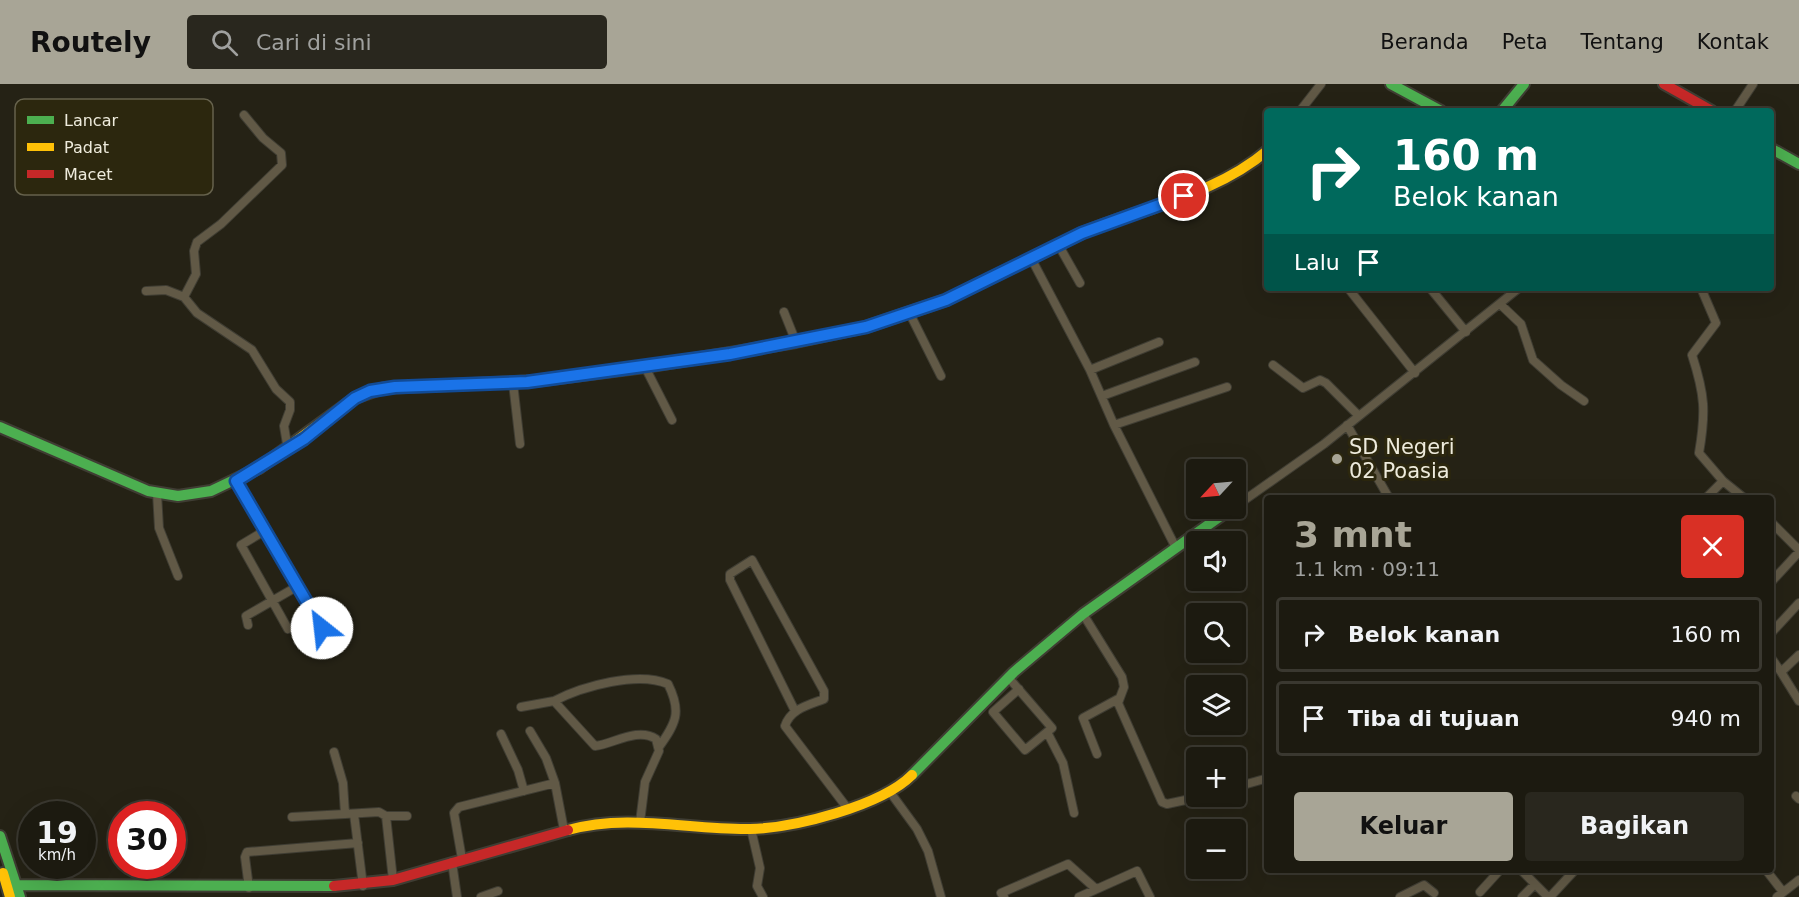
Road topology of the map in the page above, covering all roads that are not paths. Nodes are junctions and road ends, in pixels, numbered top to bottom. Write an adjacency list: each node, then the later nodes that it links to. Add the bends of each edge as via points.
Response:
1 (1321, 84): 6 (street)
2 (1391, 84): 7 (main road)
3 (1524, 84): 8 (main road)
4 (1664, 84): 9 (main road)
5 (1754, 84): 10 (street)
6 (1302, 108)
7 (1435, 108)
8 (1504, 108)
9 (1707, 108)
10 (1737, 108)
11 (244, 116): 23 (street, via 281,153 282,165 197,242 196,274)
12 (1774, 150): 14 (main road)
13 (1264, 153): 15 (main road, via 1247,168 1208,188)
14 (1799, 164)
15 (1058, 244): 16 (main road); 17 (street)
16 (1031, 258): 26 (main road); 33 (street)
17 (1080, 283)
18 (146, 291): 23 (street, via 166,290)
19 (1350, 291): 34 (street)
20 (1432, 291): 27 (street)
21 (1515, 291): 24 (street)
22 (1702, 291): 48 (street, via 1716,323 1692,355 1705,419 1699,453)
23 (184, 297): 46 (street, via 197,313 252,350 276,389 290,402 284,426)
24 (1500, 304): 27 (street); 39 (street, via 1521,324 1533,360)
25 (784, 312): 28 (street)
26 (910, 314): 28 (main road); 35 (street)
27 (1466, 332): 34 (street)
28 (796, 342): 32 (main road)
29 (1159, 342): 33 (street)
30 (1195, 362): 38 (street)
31 (1273, 365): 40 (street, via 1303,388 1320,380 1326,383)
32 (645, 367): 36 (main road); 41 (street)
33 (1090, 369): 38 (street)
34 (1415, 373): 40 (street)
35 (941, 376)
36 (513, 383): 45 (street); 46 (main road, via 370,391 355,398)
37 (1227, 387): 42 (street)
38 (1102, 396): 42 (street)
39 (1584, 401)
40 (1359, 416): 43 (street)
41 (672, 420)
42 (1114, 425): 57 (street)
43 (1347, 425): 50 (street); 53 (street)
44 (0, 427): 49 (main road, via 130,485)
45 (520, 444)
46 (288, 450): 47 (main road)
47 (236, 481): 49 (main road, via 192,494); 56 (street)
48 (1723, 481): 51 (street); 52 (street)
49 (157, 493): 59 (street, via 159,528)
50 (1387, 495)
51 (1710, 495)
52 (1740, 495)
53 (1246, 499)
54 (1217, 519): 57 (main road)
55 (1774, 528): 58 (street)
56 (266, 530): 61 (street); 62 (street, via 241,545)
57 (1176, 548): 64 (main road)
58 (1799, 551): 60 (street)
59 (177, 576)
60 (1774, 578)
61 (298, 586): 62 (street); 66 (street)
62 (272, 602): 65 (street, via 246,616); 67 (street)
63 (1799, 603): 68 (street)
64 (1083, 614): 72 (main road); 74 (street, via 1122,677 1124,687)
65 (248, 625)
66 (322, 628)
67 (288, 629)
68 (1774, 631)
69 (1799, 655): 71 (street)
70 (1774, 662): 71 (street)
71 (1782, 672): 76 (street)
72 (1008, 677): 73 (street); 89 (main road, via 914,773)
73 (1019, 689): 80 (street, via 1052,728); 80 (street, via 993,712 1025,750)
74 (1118, 699): 84 (street, via 1083,718); 90 (street, via 1162,802)
75 (554, 701): 77 (street); 82 (street, via 595,746 648,735); 82 (street, via 577,689 653,677 668,684 676,707 674,728)
76 (1799, 701)
77 (521, 708)
78 (795, 711): 78 (street, via 824,699 824,691 752,560 730,574 730,580); 91 (street, via 785,726)
79 (530, 730): 86 (street)
80 (1047, 732): 92 (street, via 1063,763)
81 (501, 734): 88 (street)
82 (659, 747): 97 (street, via 645,782)
83 (334, 752): 93 (street)
84 (1097, 754)
85 (1264, 779): 87 (street)
86 (555, 783): 88 (street); 99 (street)
87 (1246, 784)
88 (524, 791): 103 (street, via 456,808)
89 (890, 792): 91 (main road); 125 (street, via 928,851)
90 (1186, 800)
91 (848, 809): 98 (main road)
92 (1074, 813)
93 (350, 814): 94 (street, via 379,812); 96 (street); 101 (street)
94 (386, 816): 95 (street); 109 (street)
95 (407, 816)
96 (292, 817)
97 (640, 822): 98 (main road); 99 (main road)
98 (751, 829): 124 (street, via 760,868 757,886)
99 (564, 830): 103 (main road)
100 (0, 836): 102 (main road)
101 (358, 843): 112 (street); 113 (street, via 247,852)
102 (2, 859): 111 (main road); 120 (main road)
103 (457, 860): 109 (main road); 122 (street)
104 (1497, 873): 116 (street)
105 (1527, 873): 110 (street)
106 (1572, 873): 130 (street)
107 (1768, 873): 119 (street)
108 (1799, 879): 119 (street)
109 (393, 880): 112 (main road)
110 (1535, 884): 129 (street); 130 (street)
111 (16, 885): 113 (main road); 121 (main road)
112 (363, 886): 113 (main road)
113 (249, 888)
114 (1096, 889): 118 (street, via 1068,864); 126 (street); 127 (street, via 1137,871)
115 (498, 891): 123 (street)
116 (1480, 892)
117 (1434, 893): 128 (street, via 1420,885)
118 (1003, 895)
119 (1780, 895)
120 (10, 897)
121 (20, 897)
122 (457, 897)
123 (481, 897)
124 (763, 897)
125 (941, 897)
126 (1079, 897)
127 (1150, 897)
128 (1400, 897)
129 (1522, 897)
130 (1549, 897)

